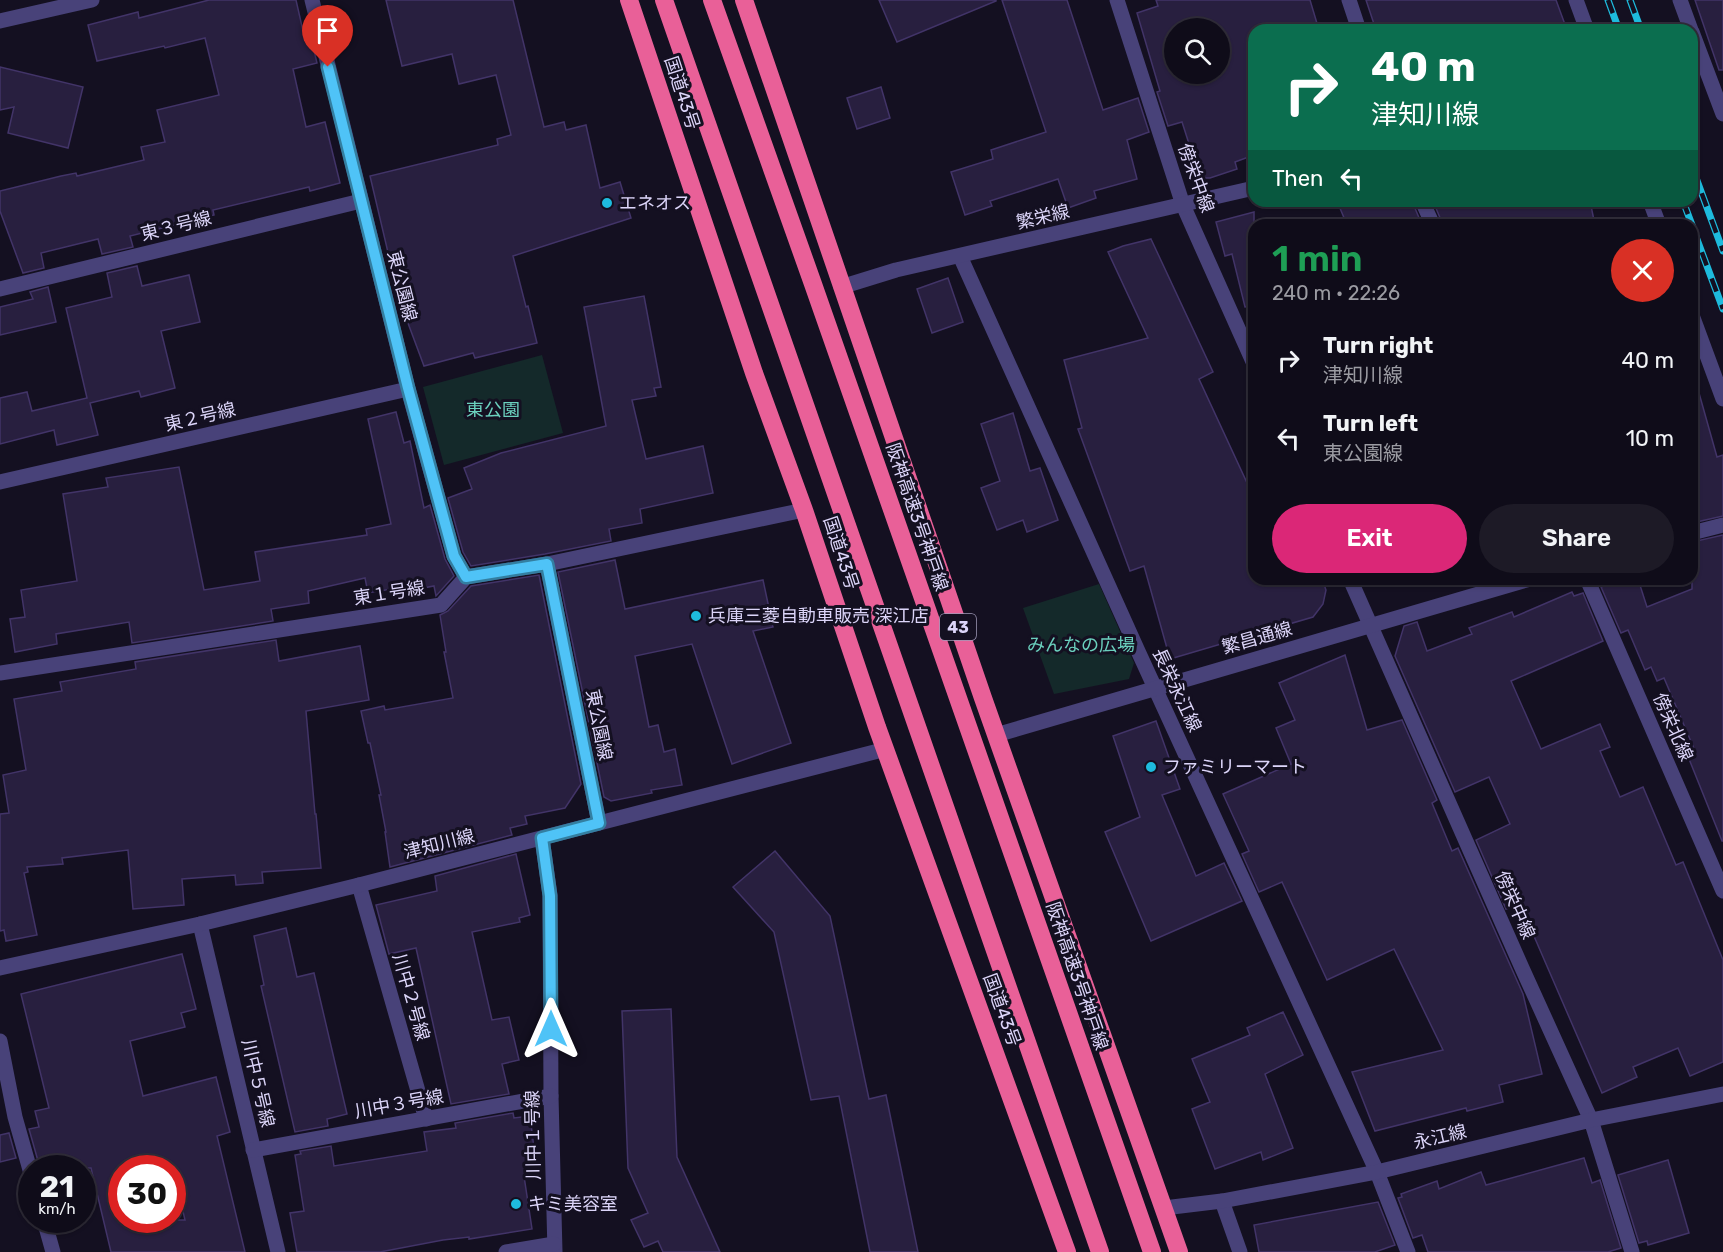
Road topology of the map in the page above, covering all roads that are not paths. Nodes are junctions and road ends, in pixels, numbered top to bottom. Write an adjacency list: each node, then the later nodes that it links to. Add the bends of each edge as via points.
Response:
1 (92, 0): 11 (street)
2 (312, 0): 19 (street, 東公園線)
3 (629, 0): 29 (highway, 国道43号)
4 (664, 0): 64 (highway)
5 (712, 0): 65 (highway, 阪神高速3号神戸線)
6 (744, 0): 22 (highway, 43)
7 (1117, 0): 20 (street, 傍栄中線)
8 (1349, 0): 12 (street)
9 (1576, 0): 13 (street)
10 (1680, 0): 14 (street)
11 (0, 21)
12 (1357, 24)
13 (1585, 24)
14 (1689, 24)
15 (1698, 43): 16 (street)
16 (1718, 83): 17 (street)
17 (1723, 114)
18 (1248, 189): 20 (street, 繁栄線)
19 (361, 201): 23 (street, 東３号線); 26 (street, 東公園線)
20 (1183, 205): 21 (street, 繁栄線); 25 (street, 傍栄中線)
21 (960, 256): 22 (street, 繁栄線); 39 (street, 長栄永江線)
22 (842, 287): 40 (highway, 43)
23 (0, 289)
24 (1698, 331): 27 (street)
25 (1248, 351)
26 (408, 388): 28 (street, 東２号線); 33 (street, 東公園線, via 454,556)
27 (1723, 399)
28 (0, 483)
29 (804, 510): 32 (street); 41 (highway, 国道43号)
30 (1723, 525): 31 (street)
31 (1698, 531)
32 (547, 564): 33 (street); 42 (street, 東公園線)
33 (466, 577): 38 (street, 東１号線, via 441,605)
34 (1353, 585): 37 (street, 傍栄中線)
35 (1509, 585): 37 (street, 繁昌通線)
36 (1590, 585): 45 (street, 傍栄北線)
37 (1370, 625): 39 (street, 繁昌通線); 52 (street, 傍栄中線)
38 (0, 673)
39 (1155, 688): 40 (street, 繁昌通線); 55 (street, 長栄永江線)
40 (996, 735): 57 (highway, 43)
41 (886, 749): 42 (street, 津知川線); 63 (highway, 国道43号)
42 (599, 823): 43 (street, 津知川線)
43 (542, 838): 44 (street, 津知川線); 50 (street, 川中１号線, via 550,896)
44 (359, 885): 46 (street, 津知川線); 51 (street, 川中２号線)
45 (1723, 891)
46 (200, 924): 47 (street, 津知川線); 53 (street, 川中５号線)
47 (0, 968)
48 (0, 1041): 54 (street)
49 (1723, 1094): 52 (street, 永江線)
50 (551, 1096): 51 (street, 川中３号線); 59 (street, 川中１号線)
51 (426, 1119): 53 (street, 川中３号線)
52 (1591, 1120): 55 (street, 永江線); 69 (street, 傍栄中線)
53 (253, 1150): 61 (street, 川中５号線)
54 (26, 1155)
55 (1377, 1172): 56 (street, 永江線); 68 (street, 長栄永江線)
56 (1222, 1201): 57 (street, 永江線); 67 (street)
57 (1164, 1208): 66 (highway, 43)
58 (48, 1233): 60 (street)
59 (555, 1248): 62 (street)
60 (53, 1252)
61 (278, 1252)
62 (506, 1252)
63 (1067, 1252)
64 (1100, 1252)
65 (1152, 1252)
66 (1179, 1252)
67 (1240, 1252)
68 (1408, 1252)
69 (1632, 1252)

